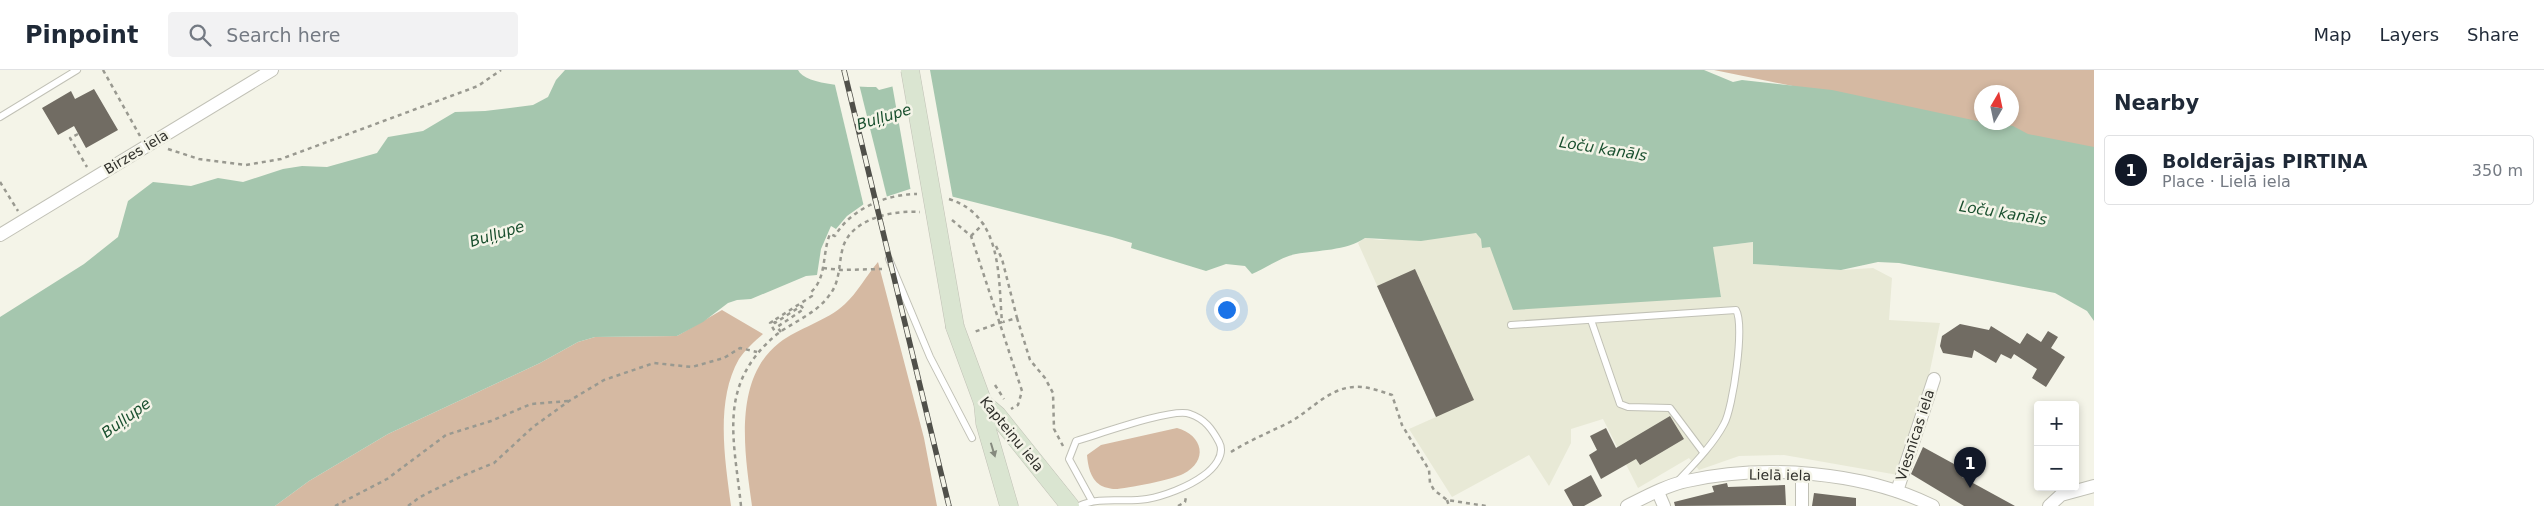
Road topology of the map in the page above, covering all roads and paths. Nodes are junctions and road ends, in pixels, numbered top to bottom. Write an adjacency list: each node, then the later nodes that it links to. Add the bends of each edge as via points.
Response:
1 (77, 70): 6 (lane)
2 (103, 70): 8 (path)
3 (272, 70): 8 (street, Birzes iela)
4 (501, 70): 8 (path, via 478,86 281,159 246,165 199,159)
5 (910, 70): 32 (street, Kapteiņu iela, bridge, via 955,327)
6 (0, 117)
7 (78, 134): 9 (path, via 70,138)
8 (150, 144): 13 (street, Birzes iela)
9 (89, 171)
10 (0, 182): 13 (path)
11 (927, 212): 21 (path, via 887,215 859,226 849,235 843,248)
12 (946, 217): 16 (path)
13 (24, 221): 15 (street, Birzes iela)
14 (984, 223): 16 (path)
15 (0, 235)
16 (971, 236): 25 (path)
17 (994, 242): 22 (path, via 1002,258)
18 (890, 259): 34 (lane, via 930,357)
19 (823, 268): 21 (path)
20 (884, 269): 21 (path)
21 (841, 270): 28 (path, via 828,298)
22 (1017, 318): 25 (path); 36 (path, via 1030,360 1053,393 1054,429)
23 (1591, 320): 26 (lane); 35 (lane, via 1620,404 1670,408); 35 (lane, via 1736,310 1739,315 1739,352 1725,423)
24 (773, 321): 28 (path, via 770,323)
25 (1001, 323): 27 (path); 33 (path, via 1022,391 1018,406)
26 (1511, 325)
27 (973, 332)
28 (777, 335): 29 (path)
29 (757, 352): 31 (path, via 740,348 724,358 692,367 654,363 604,380); 47 (path, via 738,385 734,404 734,442)
30 (1934, 380): 41 (street, Viesnīcas iela)
31 (569, 401): 45 (path, via 531,404 446,435 387,479); 46 (path, via 533,427 494,463 462,476)
32 (983, 403): 48 (street, one-way to 48, via 985,423); 49 (street, Kapteiņu iela, via 997,415)
33 (1011, 409)
34 (972, 438)
35 (1703, 452): 39 (lane)
36 (1069, 458): 37 (lane, via 1076,440 1170,414 1189,413 1210,426 1220,445); 44 (lane)
37 (1219, 460): 43 (path, via 1258,436 1291,421 1331,394 1353,386 1373,389 1392,395 1402,425 1430,470 1430,483); 44 (lane, via 1204,476 1188,485 1147,499)
38 (1802, 474): 39 (street, Lielā iela, via 1708,478); 41 (street, Lielā iela, via 1866,482); 55 (street)
39 (1673, 486): 42 (street, Lielā iela)
40 (2094, 486): 57 (street, via 2061,495)
41 (1897, 491): 56 (street, Lielā iela)
42 (1658, 492): 53 (street, Lielā iela); 54 (street)
43 (1447, 500): 51 (path); 52 (path)
44 (1092, 501): 50 (lane)
45 (334, 506)
46 (408, 506)
47 (741, 506)
48 (1009, 506)
49 (1070, 506)
50 (1079, 506)
51 (1449, 506)
52 (1486, 506)
53 (1627, 506)
54 (1664, 506)
55 (1802, 506)
56 (1934, 506)
57 (2049, 506)

